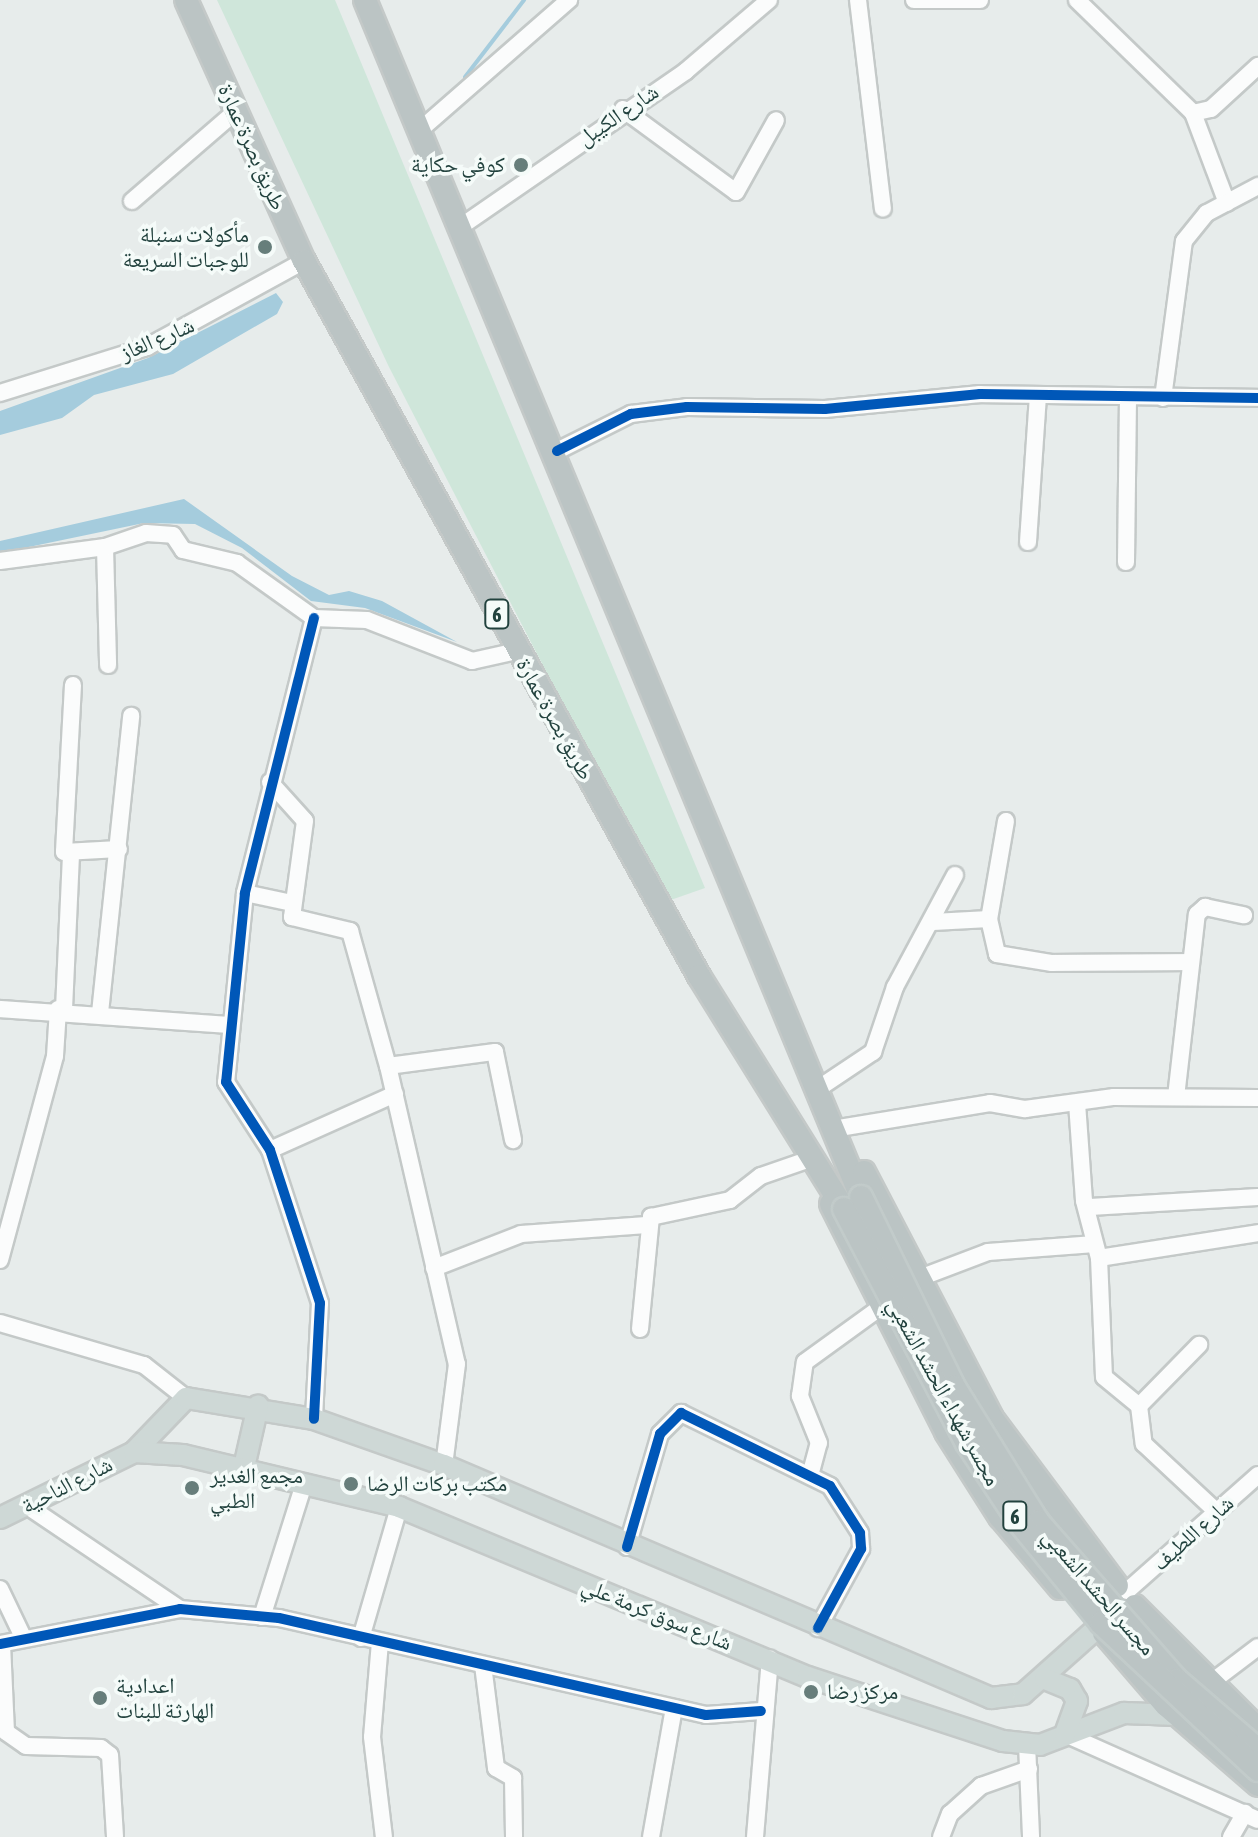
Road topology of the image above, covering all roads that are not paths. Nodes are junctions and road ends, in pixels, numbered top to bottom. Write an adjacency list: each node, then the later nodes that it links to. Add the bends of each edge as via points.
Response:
1 (186, 0): 11 (highway, طريق بصرة عمارة / 6)
2 (365, 0): 14 (highway, 6)
3 (569, 0): 14 (street)
4 (769, 0): 10 (street, شارع الكيبل, via 695,65)
5 (858, 0): 18 (street)
6 (914, 0): 7 (street)
7 (980, 0)
8 (1077, 0): 12 (street)
9 (1258, 66): 12 (street, via 1211,109)
10 (623, 109): 13 (street, via 736,192); 19 (street, شارع الكيبل)
11 (235, 112): 16 (street); 20 (highway, طريق بصرة عمارة / 6)
12 (1193, 113): 17 (street)
13 (776, 120)
14 (420, 130): 19 (highway, 6)
15 (1258, 186): 17 (street)
16 (132, 201)
17 (1227, 203): 24 (street, via 1207,213 1184,241)
18 (883, 209)
19 (463, 225): 26 (highway, 6)
20 (304, 261): 21 (street, شارع الغاز, via 147,347); 32 (highway, طريق بصرة عمارة / 6)
21 (0, 393)
22 (1038, 395): 23 (street); 26 (street, via 825,409 687,407 631,414); 27 (street)
23 (1128, 397): 24 (street); 30 (street)
24 (1163, 398): 25 (street)
25 (1258, 398)
26 (557, 451): 52 (highway, 6)
27 (1028, 542)
28 (105, 547): 29 (street); 31 (street, via 146,533 173,535 183,550 237,563); 33 (street)
29 (0, 561)
30 (1126, 562)
31 (314, 618): 32 (street, via 367,620 472,661); 36 (street)
32 (517, 651): 60 (highway, طريق بصرة عمارة / 6)
33 (108, 665)
34 (73, 685): 39 (street, via 63,848)
35 (131, 716): 38 (street)
36 (270, 782): 41 (street); 42 (street, via 305,821)
37 (1006, 821): 44 (street)
38 (119, 849): 39 (street); 49 (street)
39 (71, 854): 48 (street)
40 (955, 875): 45 (street)
41 (245, 893): 42 (street); 50 (street)
42 (292, 903): 51 (street, via 292,917 301,922 350,931)
43 (1244, 915): 46 (street, via 1200,909)
44 (989, 919): 45 (street); 46 (street, via 992,945 1005,958)
45 (933, 922): 52 (street, via 895,987 873,1052)
46 (1190, 962): 54 (street)
47 (0, 1009): 48 (street)
48 (61, 1009): 49 (street); 67 (street, via 55,1056)
49 (100, 1013): 50 (street)
50 (228, 1025): 59 (street, via 226,1082)
51 (388, 1066): 53 (street); 58 (street, via 495,1052)
52 (816, 1090): 57 (highway, 6)
53 (395, 1094): 59 (street); 68 (street)
54 (1176, 1097): 55 (street); 56 (street)
55 (1258, 1098)
56 (1077, 1103): 57 (street, via 1025,1109 990,1103); 63 (street)
57 (833, 1129): 62 (highway, 6); 69 (highway, via 851,1144)
58 (513, 1140)
59 (270, 1150): 78 (street, via 320,1303)
60 (810, 1159): 62 (highway, طريق بصرة عمارة / 6); 64 (street, via 761,1176 730,1200 659,1214); 70 (highway)
61 (1258, 1197): 63 (street)
62 (853, 1203): 114 (highway, مجسر الحشد الشعبي / 6, bridge, via 954,1387 1038,1522 1177,1680); 116 (highway, مجسر شهداء الحشد الشعبي / 6, bridge, via 967,1443 1019,1522 1131,1655)
63 (1090, 1207): 66 (street)
64 (647, 1225): 68 (street, via 521,1234); 72 (street)
65 (1258, 1233): 66 (street)
66 (1097, 1251): 69 (street, via 988,1252); 76 (street, via 1104,1377)
67 (0, 1260)
68 (434, 1268): 81 (street, via 457,1364)
69 (917, 1279): 92 (highway, via 992,1418)
70 (881, 1307): 83 (street, via 805,1362 800,1396 819,1443); 95 (highway, via 1000,1517)
71 (0, 1323): 74 (street, via 144,1365)
72 (640, 1329)
73 (1199, 1345): 76 (street)
74 (186, 1398): 75 (main road); 77 (main road)
75 (258, 1406): 78 (main road); 82 (main road)
76 (1139, 1406): 88 (street, via 1144,1444)
77 (168, 1414): 79 (main road); 80 (main road)
78 (314, 1419): 81 (main road)
79 (134, 1452): 80 (main road, شارع سوق كرمة علي); 86 (main road, شارع الناحية)
80 (183, 1455): 82 (main road, شارع سوق كرمة علي)
81 (444, 1465): 90 (main road)
82 (244, 1467): 85 (main road, شارع سوق كرمة علي)
83 (811, 1472): 90 (street, via 681,1413 660,1434); 96 (street, via 838,1498 861,1549)
84 (1258, 1475): 88 (street, شارع اللطيف)
85 (304, 1484): 87 (main road, شارع سوق كرمة علي); 94 (street)
86 (26, 1505): 89 (main road, شارع الناحية); 93 (street)
87 (399, 1507): 97 (street); 102 (main road, شارع سوق كرمة علي)
88 (1217, 1512): 92 (street, شارع اللطيف)
89 (0, 1518)
90 (627, 1547): 96 (main road)
91 (0, 1589): 98 (street)
92 (1126, 1594): 95 (main road, via 1123,1631); 95 (main road, via 1098,1588); 103 (highway)
93 (180, 1609): 94 (street); 98 (street)
94 (262, 1617): 97 (street)
95 (1095, 1625): 105 (main road); 107 (highway)
96 (818, 1628): 105 (main road, via 991,1698 1023,1694)
97 (361, 1638): 99 (street)
98 (24, 1639): 100 (street)
99 (380, 1642): 104 (street); 120 (street, via 372,1737)
100 (1, 1644): 119 (street, via 6,1732 26,1746 101,1748 110,1755)
101 (1258, 1647): 106 (street)
102 (770, 1659): 109 (street); 113 (main road, شارع سوق كرمة علي, via 968,1731)
103 (1191, 1664): 106 (highway); 107 (highway, via 1167,1667)
104 (483, 1665): 108 (street); 121 (street, via 496,1768 513,1778)
105 (1045, 1679): 112 (main road, via 1070,1689 1077,1701)
106 (1209, 1684): 111 (highway)
107 (1158, 1697): 110 (highway)
108 (674, 1708): 109 (street, via 706,1715); 122 (street)
109 (761, 1711): 123 (street)
110 (1177, 1715): 112 (main road, شارع سوق كرمة علي, via 1124,1713); 117 (highway)
111 (1258, 1729)
112 (1065, 1734): 113 (main road, شارع سوق كرمة علي); 118 (street)
113 (1027, 1744): 115 (street)
114 (1258, 1750)
115 (1029, 1769): 124 (street, via 981,1786 950,1814); 125 (street)
116 (1258, 1770)
117 (1258, 1785)
118 (1252, 1816): 126 (street)
119 (115, 1837)
120 (384, 1837)
121 (514, 1837)
122 (651, 1837)
123 (755, 1837)
124 (941, 1837)
125 (1031, 1837)
126 (1231, 1837)

